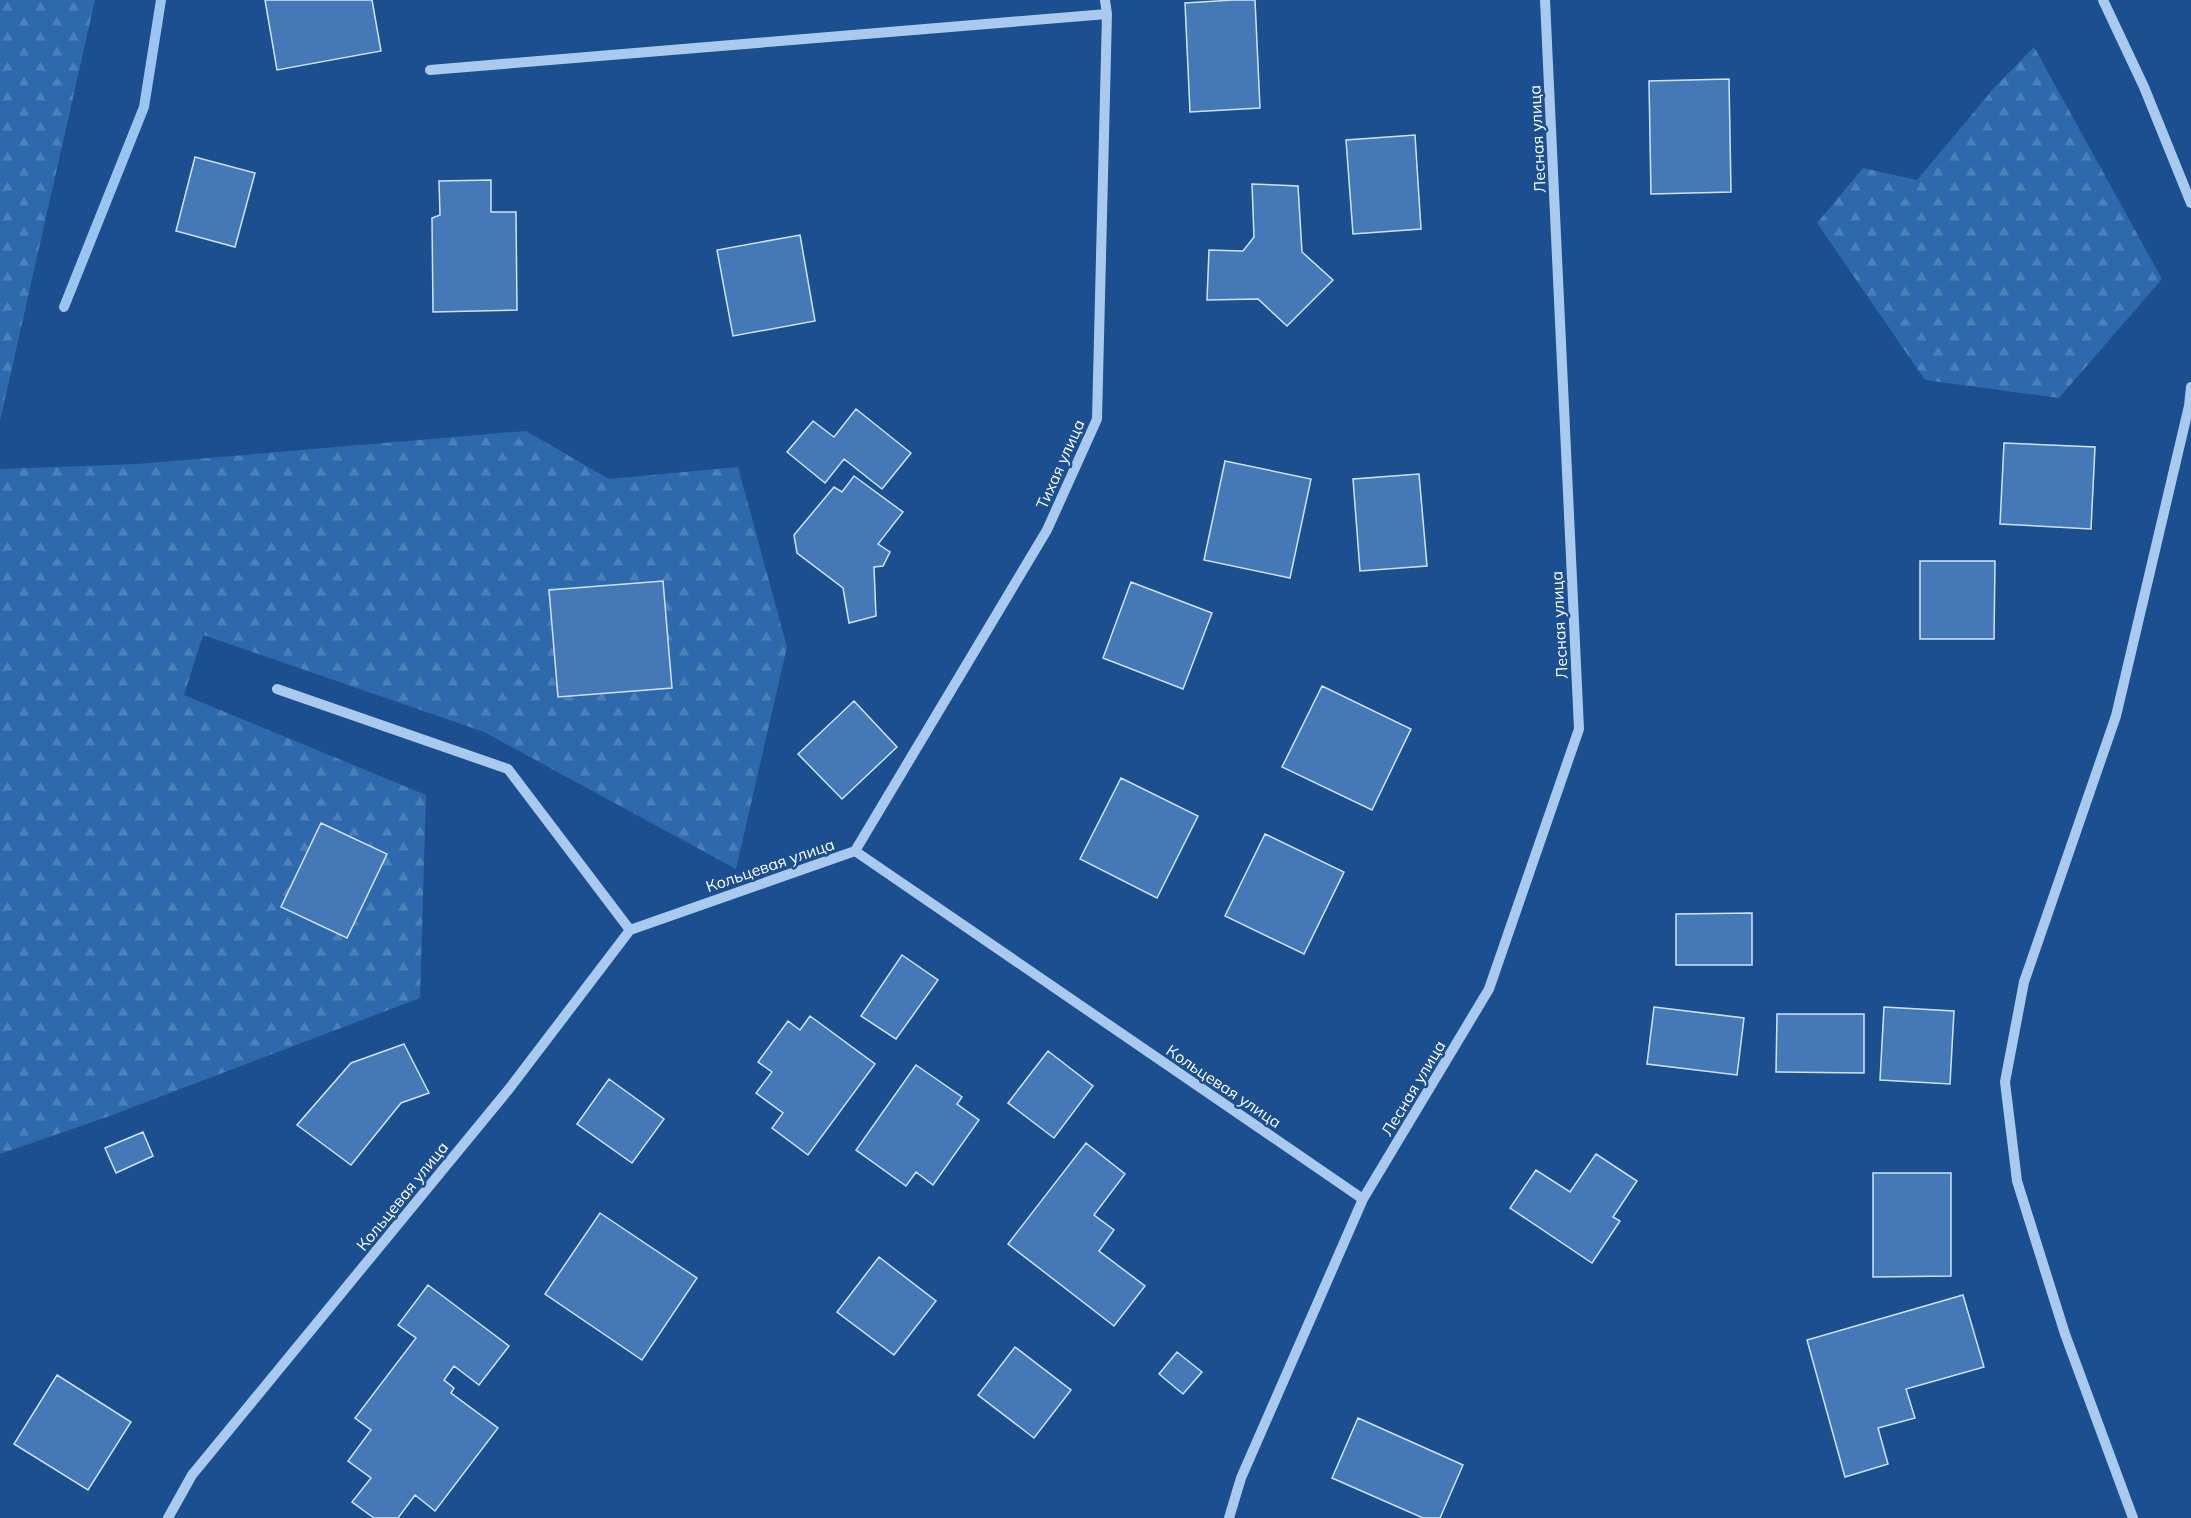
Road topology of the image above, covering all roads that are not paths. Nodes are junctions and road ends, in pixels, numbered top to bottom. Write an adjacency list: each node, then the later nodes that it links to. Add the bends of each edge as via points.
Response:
1 (1105, 0): 4 (street, Тихая улица)
2 (1545, 0): 11 (street, Лесная улица, via 1579,729 1489,989)
3 (2103, 0): 6 (street, via 2144,87)
4 (1107, 14): 5 (street); 9 (street, Тихая улица, via 1097,419 1047,530)
5 (430, 70)
6 (2191, 203)
7 (2191, 387): 14 (street, via 2116,716 2024,982 2005,1082 2017,1180 2065,1334)
8 (277, 689): 10 (street, via 508,769)
9 (855, 851): 10 (street, Кольцевая улица); 11 (street, Кольцевая улица)
10 (630, 930): 12 (street, Кольцевая улица, via 509,1089 192,1475)
11 (1363, 1199): 13 (street, via 1241,1478)
12 (168, 1518)
13 (1229, 1518)
14 (2133, 1518)

